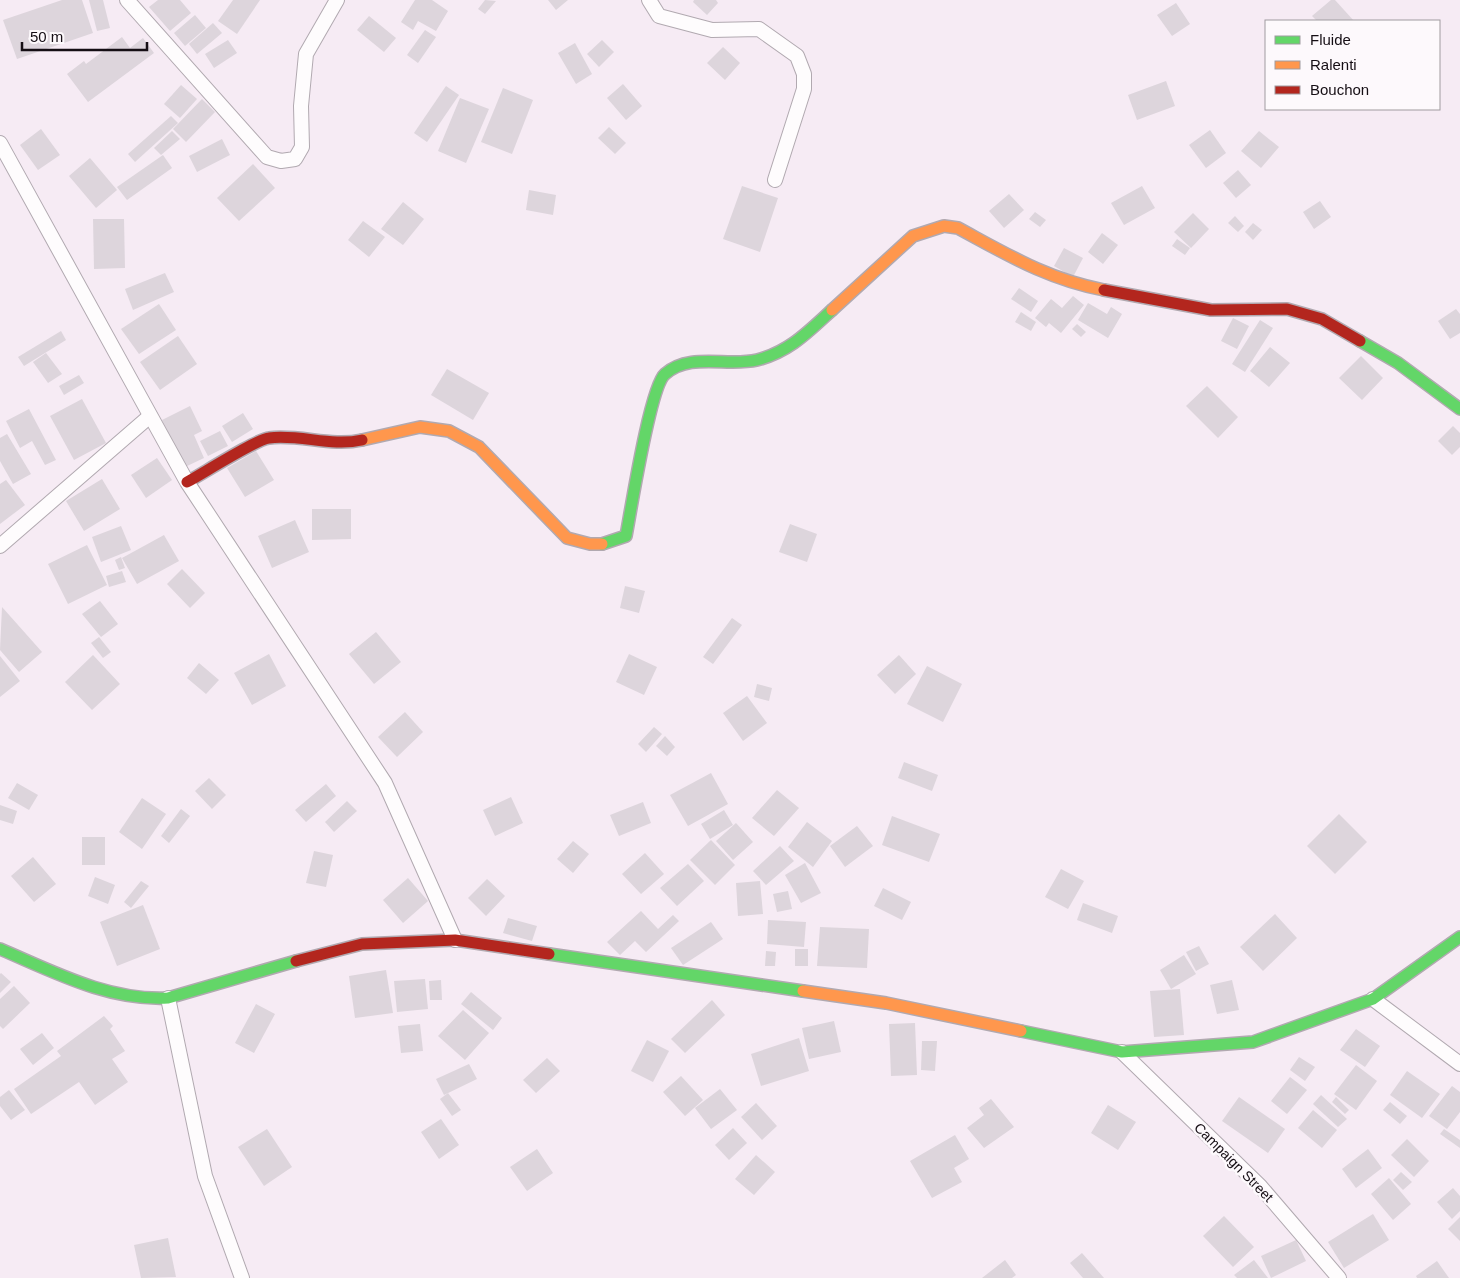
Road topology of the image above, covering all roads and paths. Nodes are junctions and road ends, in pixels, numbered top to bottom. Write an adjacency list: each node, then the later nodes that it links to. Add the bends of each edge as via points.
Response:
1 (127, 0): 2 (street, via 267,157 281,161 295,159 302,148 301,106 306,54)
2 (337, 0)
3 (649, 0): 5 (street, via 659,16 712,30 758,29 797,56 804,74 804,88)
4 (0, 143): 7 (street)
5 (775, 180)
6 (1460, 409): 8 (street, via 1398,363 1322,319 1286,309 1211,310 1084,286 1035,270 958,228 944,226 913,236 795,344 756,360 682,363 663,375 647,424 626,536 611,544 586,545 567,538 479,447 450,431 420,427 346,444 267,438)
7 (150, 416): 8 (street); 9 (street)
8 (187, 482): 11 (street, via 385,783)
9 (0, 546)
10 (1460, 937): 14 (street)
11 (455, 940): 13 (street, via 362,944); 15 (street, via 886,1003)
12 (0, 949): 13 (street, via 90,988 148,999)
13 (168, 998): 17 (street, via 205,1176)
14 (1373, 999): 15 (street, via 1253,1042); 16 (street)
15 (1122, 1052): 18 (street, Campaign Street, via 1260,1186)
16 (1460, 1064)
17 (242, 1278)
18 (1339, 1278)

